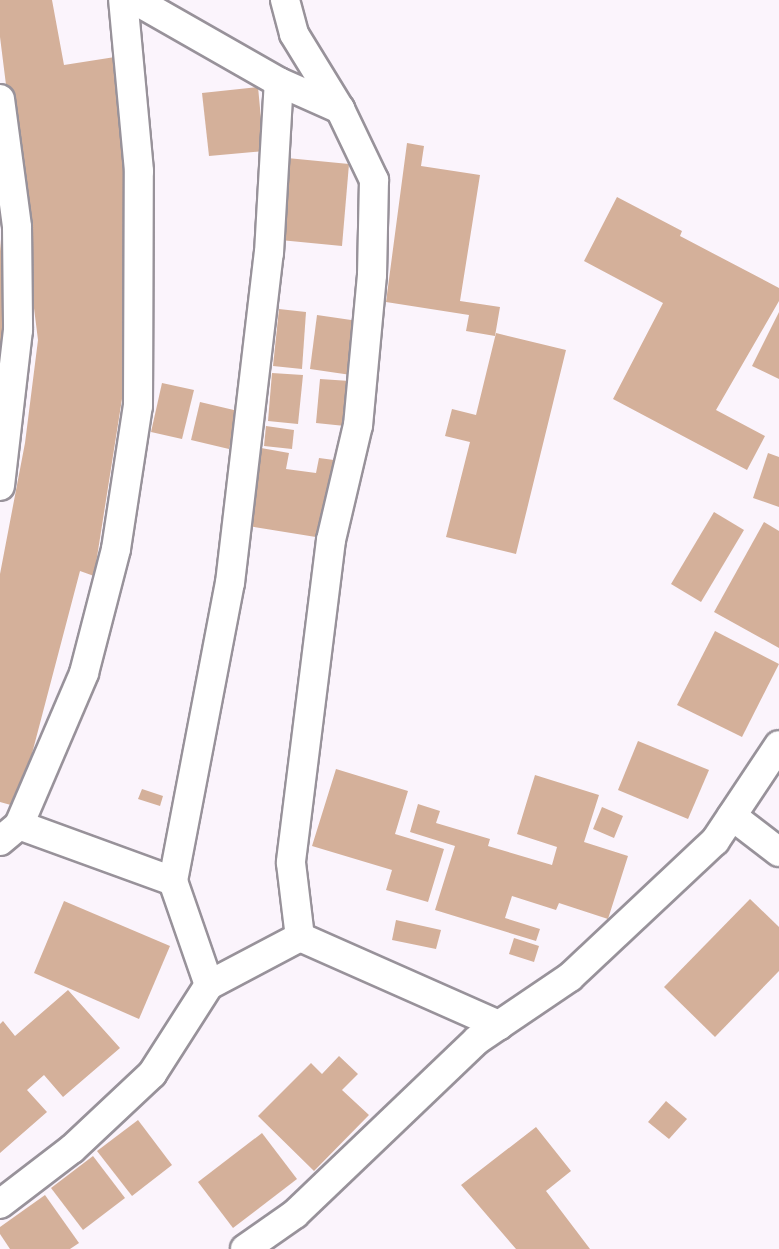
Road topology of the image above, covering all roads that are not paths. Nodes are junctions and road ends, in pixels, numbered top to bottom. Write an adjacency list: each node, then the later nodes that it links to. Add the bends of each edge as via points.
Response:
1 (123, 0): 10 (street, via 139,171 138,406 116,549 84,673)
2 (135, 0): 4 (street)
3 (285, 0): 6 (street, via 294,34)
4 (279, 82): 6 (street); 12 (street, via 269,253 234,548)
5 (0, 99): 7 (street, via 17,227 18,330)
6 (340, 109): 13 (street, via 374,180 372,275 358,425 331,540 291,863)
7 (0, 486)
8 (779, 745): 9 (street)
9 (732, 816): 11 (street); 15 (street, via 716,841 570,977)
10 (10, 833): 12 (street)
11 (779, 852)
12 (173, 881): 14 (street)
13 (300, 937): 14 (street); 15 (street)
14 (208, 985): 16 (street, via 152,1074 72,1149)
15 (499, 1025): 17 (street, via 477,1040 296,1214)
16 (0, 1204)
17 (245, 1249)

